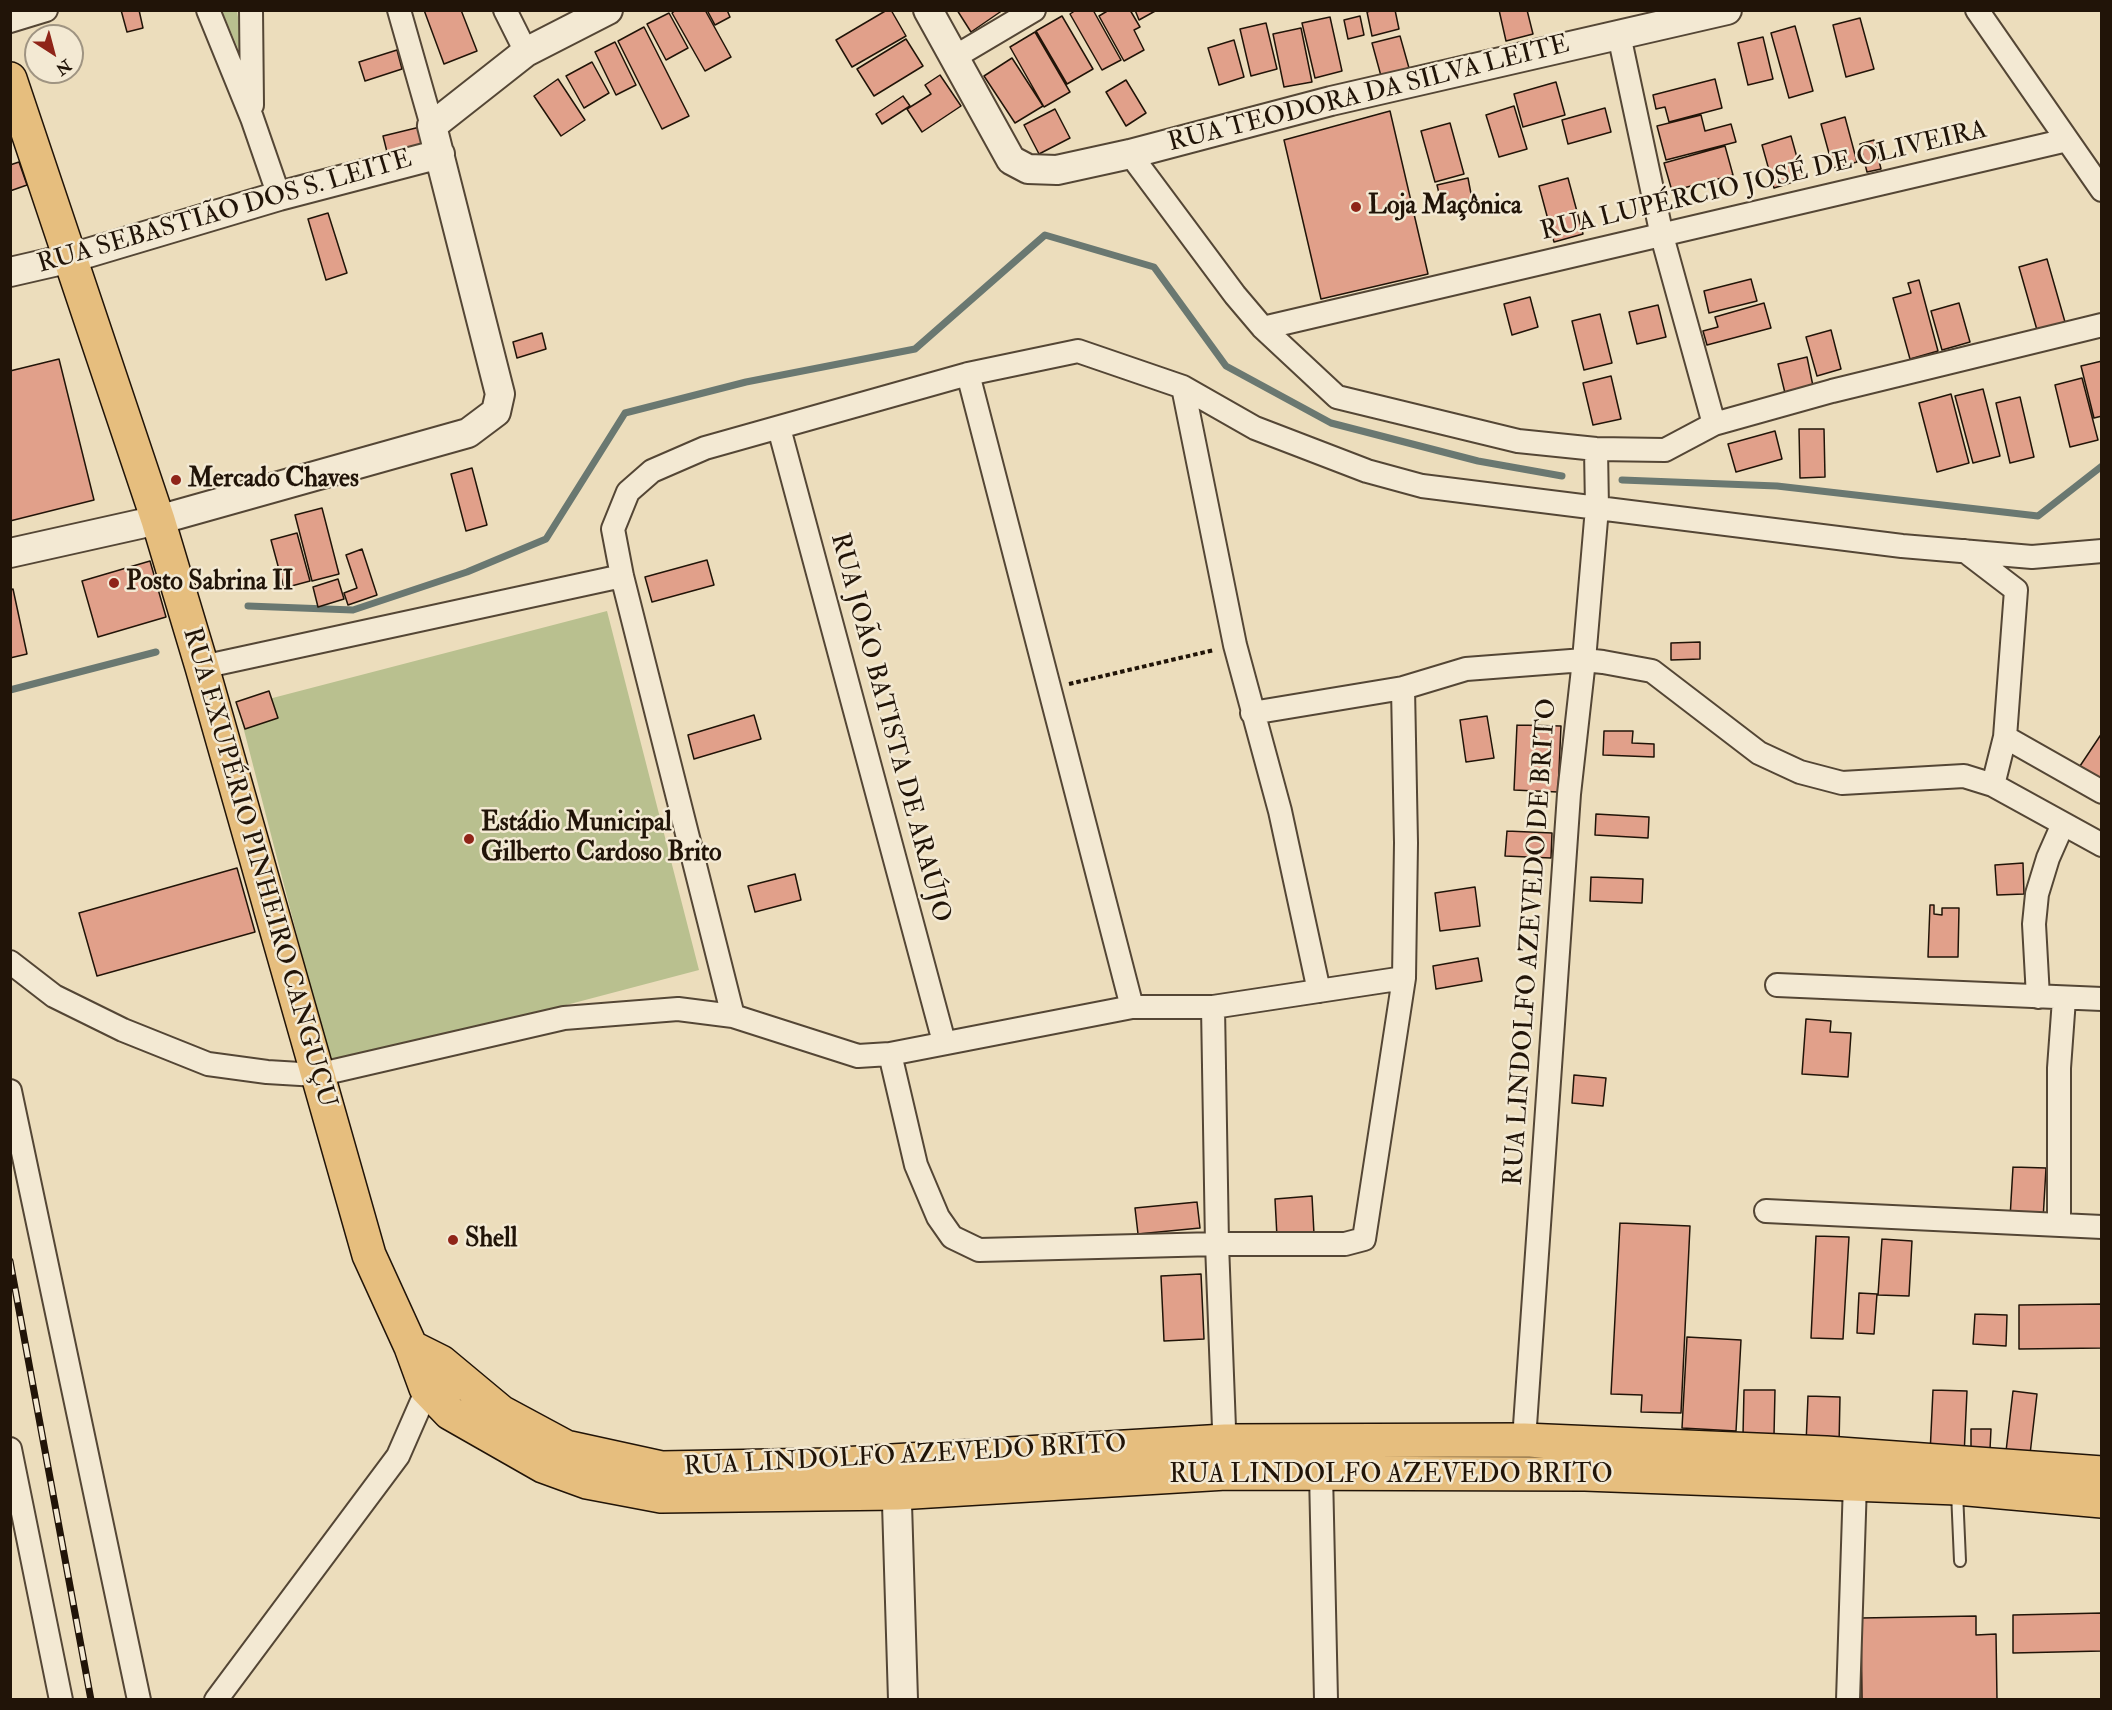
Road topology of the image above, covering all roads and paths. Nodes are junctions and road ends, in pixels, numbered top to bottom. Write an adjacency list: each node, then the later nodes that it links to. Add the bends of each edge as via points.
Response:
1 (46, 10): 11 (street)
2 (208, 10): 16 (street)
3 (251, 10): 16 (street)
4 (399, 10): 17 (street)
5 (505, 10): 13 (street)
6 (608, 10): 13 (street)
7 (928, 10): 14 (street)
8 (1034, 10): 14 (street)
9 (1727, 10): 12 (street, RUA TEODORA DA SILVA LEITE)
10 (1977, 10): 18 (street)
11 (10, 21)
12 (1618, 35): 20 (street, RUA TEODORA DA SILVA LEITE, via 1330,101); 23 (street)
13 (526, 52): 17 (street)
14 (953, 58): 20 (street, RUA TEODORA DA SILVA LEITE, via 1011,160 1028,169 1057,170)
15 (10, 79): 24 (main road, RUA EXUPÉRIO PINHEIRO CANGUÇU)
16 (252, 118): 22 (street)
17 (432, 126): 19 (street)
18 (2067, 140): 21 (street); 23 (street, RUA LUPÉRCIO JOSÉ DE OLIVEIRA)
19 (440, 153): 22 (street, RUA SEBASTIÃO DOS S. LEITE); 34 (street, via 500,394 496,412 468,433)
20 (1130, 154): 27 (street)
21 (2102, 190)
22 (279, 196): 24 (street, RUA SEBASTIÃO DOS S. LEITE)
23 (1662, 236): 27 (street, RUA LUPÉRCIO JOSÉ DE OLIVEIRA); 30 (street)
24 (71, 258): 25 (street, RUA SEBASTIÃO DOS S. LEITE); 34 (main road, RUA EXUPÉRIO PINHEIRO CANGUÇU)
25 (10, 272)
26 (2102, 325): 30 (street)
27 (1263, 328): 32 (street, via 1337,397 1518,441)
28 (968, 374): 29 (street, via 1078,351); 31 (street); 44 (street)
29 (1183, 387): 33 (street, via 1255,428 1367,471 1422,486); 41 (street)
30 (1713, 424): 32 (street, via 1665,450)
31 (779, 428): 39 (street, via 705,448 652,471 628,492 614,529); 62 (street, RUA JOÃO BATISTA DE ARAÚJO)
32 (1596, 449): 33 (street, RUA LINDOLFO AZEVEDO DE BRITO)
33 (1597, 508): 36 (street); 42 (street, RUA LINDOLFO AZEVEDO DE BRITO)
34 (158, 520): 37 (street); 43 (main road, RUA EXUPÉRIO PINHEIRO CANGUÇU)
35 (2102, 550): 38 (street)
36 (1965, 551): 38 (street); 40 (street)
37 (10, 553)
38 (2032, 557): 40 (street)
39 (622, 576): 43 (street); 61 (street)
40 (2016, 590): 47 (street)
41 (1235, 645): 44 (path); 46 (street)
42 (1584, 660): 45 (street, via 1466,669); 48 (street, via 1652,671 1759,753 1800,772 1842,783 1964,776); 72 (street, RUA LINDOLFO AZEVEDO DE BRITO, via 1569,794)
43 (202, 667): 64 (main road, RUA EXUPÉRIO PINHEIRO CANGUÇU)
44 (1051, 688): 59 (street)
45 (1403, 688): 46 (street); 53 (street)
46 (1252, 712): 55 (street, via 1280,811)
47 (2005, 737): 48 (street); 49 (street)
48 (1993, 785): 50 (street)
49 (2102, 792)
50 (2063, 824): 51 (street); 56 (street, via 2037,894 2034,924)
51 (2102, 845)
52 (10, 962): 64 (street, via 54,996 123,1030 208,1064)
53 (1404, 978): 55 (street); 69 (street, via 1364,1239 1345,1244)
54 (1777, 985): 56 (street)
55 (1319, 991): 60 (street)
56 (2038, 997): 57 (street)
57 (2064, 999): 58 (street); 67 (street, via 2059,1068)
58 (2102, 999)
59 (1132, 1007): 60 (street); 62 (street)
60 (1213, 1007): 69 (street)
61 (733, 1016): 63 (street, via 858,1056); 64 (street, via 678,1009 564,1018)
62 (944, 1042): 63 (street)
63 (890, 1054): 69 (street, via 916,1165 938,1218 952,1237 979,1250)
64 (317, 1076): 70 (main road, RUA EXUPÉRIO PINHEIRO CANGUÇU, via 369,1255)
65 (10, 1092): 85 (street)
66 (1766, 1211): 67 (street)
67 (2059, 1224): 68 (street)
68 (2102, 1227)
69 (1217, 1244): 73 (street)
70 (411, 1347): 71 (main road, RUA LINDOLFO AZEVEDO BRITO)
71 (433, 1375): 75 (main road, RUA LINDOLFO AZEVEDO BRITO, via 566,1447 662,1467); 81 (main road, RUA LINDOLFO AZEVEDO BRITO, via 450,1413 543,1466 587,1482 661,1496); 86 (street, via 398,1456)
72 (1524, 1440): 73 (main road, RUA LINDOLFO AZEVEDO BRITO); 78 (main road, RUA LINDOLFO AZEVEDO BRITO, via 1826,1453)
73 (1225, 1441): 75 (main road, RUA LINDOLFO AZEVEDO BRITO); 76 (street)
74 (10, 1449): 84 (street)
75 (895, 1461): 81 (street)
76 (1226, 1473): 77 (main road, RUA LINDOLFO AZEVEDO BRITO); 81 (main road, RUA LINDOLFO AZEVEDO BRITO)
77 (1321, 1473): 79 (main road, RUA LINDOLFO AZEVEDO BRITO, via 1585,1474); 88 (street)
78 (2102, 1473)
79 (1856, 1483): 80 (main road, RUA LINDOLFO AZEVEDO BRITO); 89 (street)
80 (1957, 1488): 82 (main road, RUA LINDOLFO AZEVEDO BRITO); 83 (lane)
81 (897, 1493): 87 (street)
82 (2102, 1501)
83 (1960, 1560)
84 (61, 1700)
85 (139, 1700)
86 (216, 1700)
87 (903, 1700)
88 (1326, 1700)
89 (1848, 1700)

